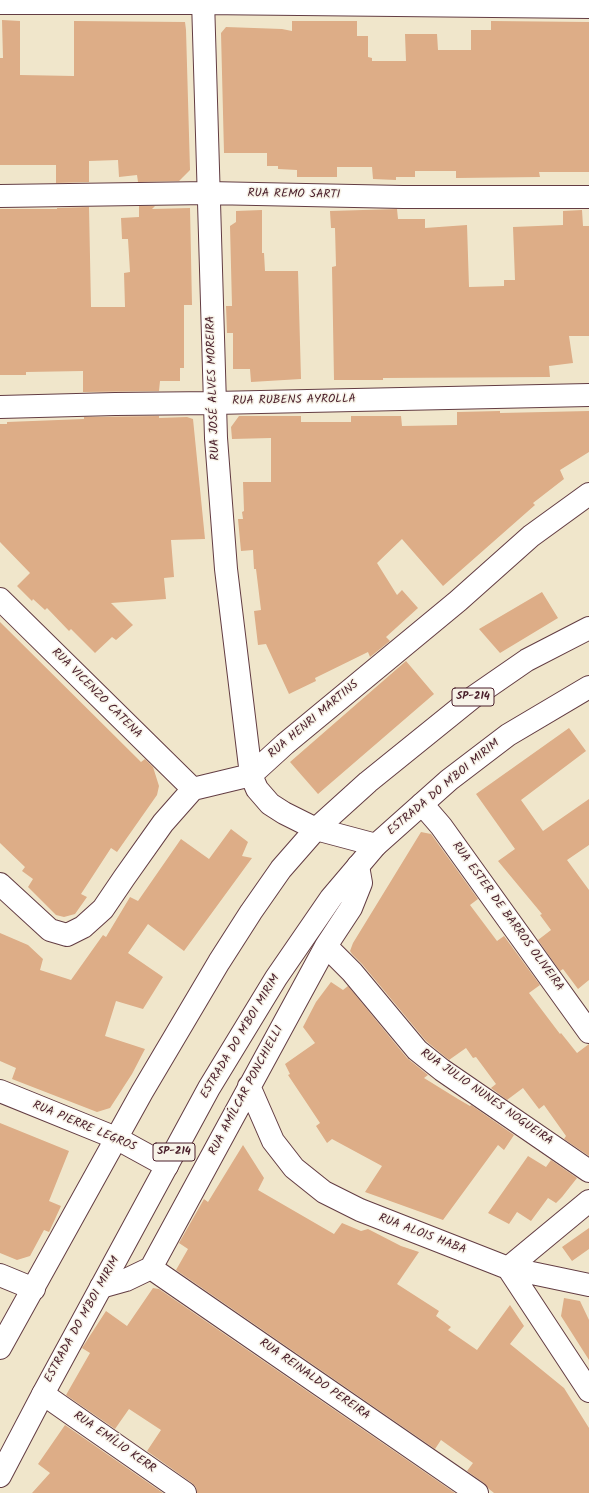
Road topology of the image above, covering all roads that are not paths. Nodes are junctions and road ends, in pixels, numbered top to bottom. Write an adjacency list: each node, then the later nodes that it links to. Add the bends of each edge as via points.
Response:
1 (203, 2): 2 (street); 3 (street); 4 (street, RUA JOSÉ ALVES MOREIRA)
2 (0, 3)
3 (589, 7)
4 (208, 193): 5 (street, RUA REMO SARTI); 6 (street, RUA REMO SARTI); 8 (street, RUA JOSÉ ALVES MOREIRA)
5 (0, 196)
6 (589, 197)
7 (589, 395): 8 (street, RUA RUBENS AYROLLA)
8 (214, 403): 9 (street, RUA RUBENS AYROLLA); 14 (street, RUA JOSÉ ALVES MOREIRA, via 226,569)
9 (0, 407)
10 (589, 494): 14 (street, RUA HENRI MARTINS, via 531,536 458,601 285,744)
11 (0, 599): 15 (street, RUA VICENZO CATENA)
12 (589, 628): 17 (street, SP-214, via 527,660 472,698 368,782)
13 (589, 687): 16 (street, ESTRADA DO M'BOI MIRIM / SP-214, via 508,735)
14 (252, 775): 15 (street, RUA HENRI MARTINS); 17 (street, via 257,789 270,804)
15 (193, 789): 20 (street, via 163,824 103,910 83,927 67,935 50,930)
16 (422, 804): 18 (street, ESTRADA DO M'BOI MIRIM / SP-214); 22 (street, RUA ESTER DE BARROS OLIVEIRA, via 441,826)
17 (316, 829): 18 (street); 25 (street, SP-214, via 281,869 243,924)
18 (376, 846): 19 (street, ESTRADA DO M'BOI MIRIM / SP-214)
19 (358, 866): 21 (street, RUA AMÍLCAR PONCHIELLI, via 361,883 351,908); 26 (street, ESTRADA DO M'BOI MIRIM / SP-214, via 331,898 276,978 209,1088)
20 (0, 884)
21 (326, 946): 23 (street, RUA AMÍLCAR PONCHIELLI); 27 (street, RUA JULIO NUNES NOGUEIRA, via 352,972 416,1050)
22 (589, 1032)
23 (249, 1086): 29 (street, RUA AMÍLCAR PONCHIELLI); 30 (street, RUA ALOIS HABA, via 273,1141 294,1168 324,1192 360,1210)
24 (0, 1091): 25 (street, RUA PIERRE LEGROS)
25 (116, 1138): 26 (street, RUA PIERRE LEGROS); 34 (street, SP-214)
26 (167, 1166): 33 (street, ESTRADA DO M'BOI MIRIM / SP-214)
27 (589, 1171)
28 (589, 1201): 30 (street)
29 (151, 1268): 33 (street, via 126,1280); 40 (street, RUA REINALDO PEREIRA)
30 (508, 1268): 32 (street, RUA ALOIS HABA); 36 (street)
31 (0, 1275): 34 (street)
32 (589, 1285)
33 (101, 1287): 37 (street, ESTRADA DO M'BOI MIRIM / SP-214)
34 (34, 1288): 35 (street, SP-214)
35 (0, 1348)
36 (589, 1391)
37 (43, 1394): 38 (street, ESTRADA DO M'BOI MIRIM / SP-214); 39 (street, RUA EMÍLIO KERR)
38 (0, 1476)
39 (185, 1493)
40 (476, 1493)

